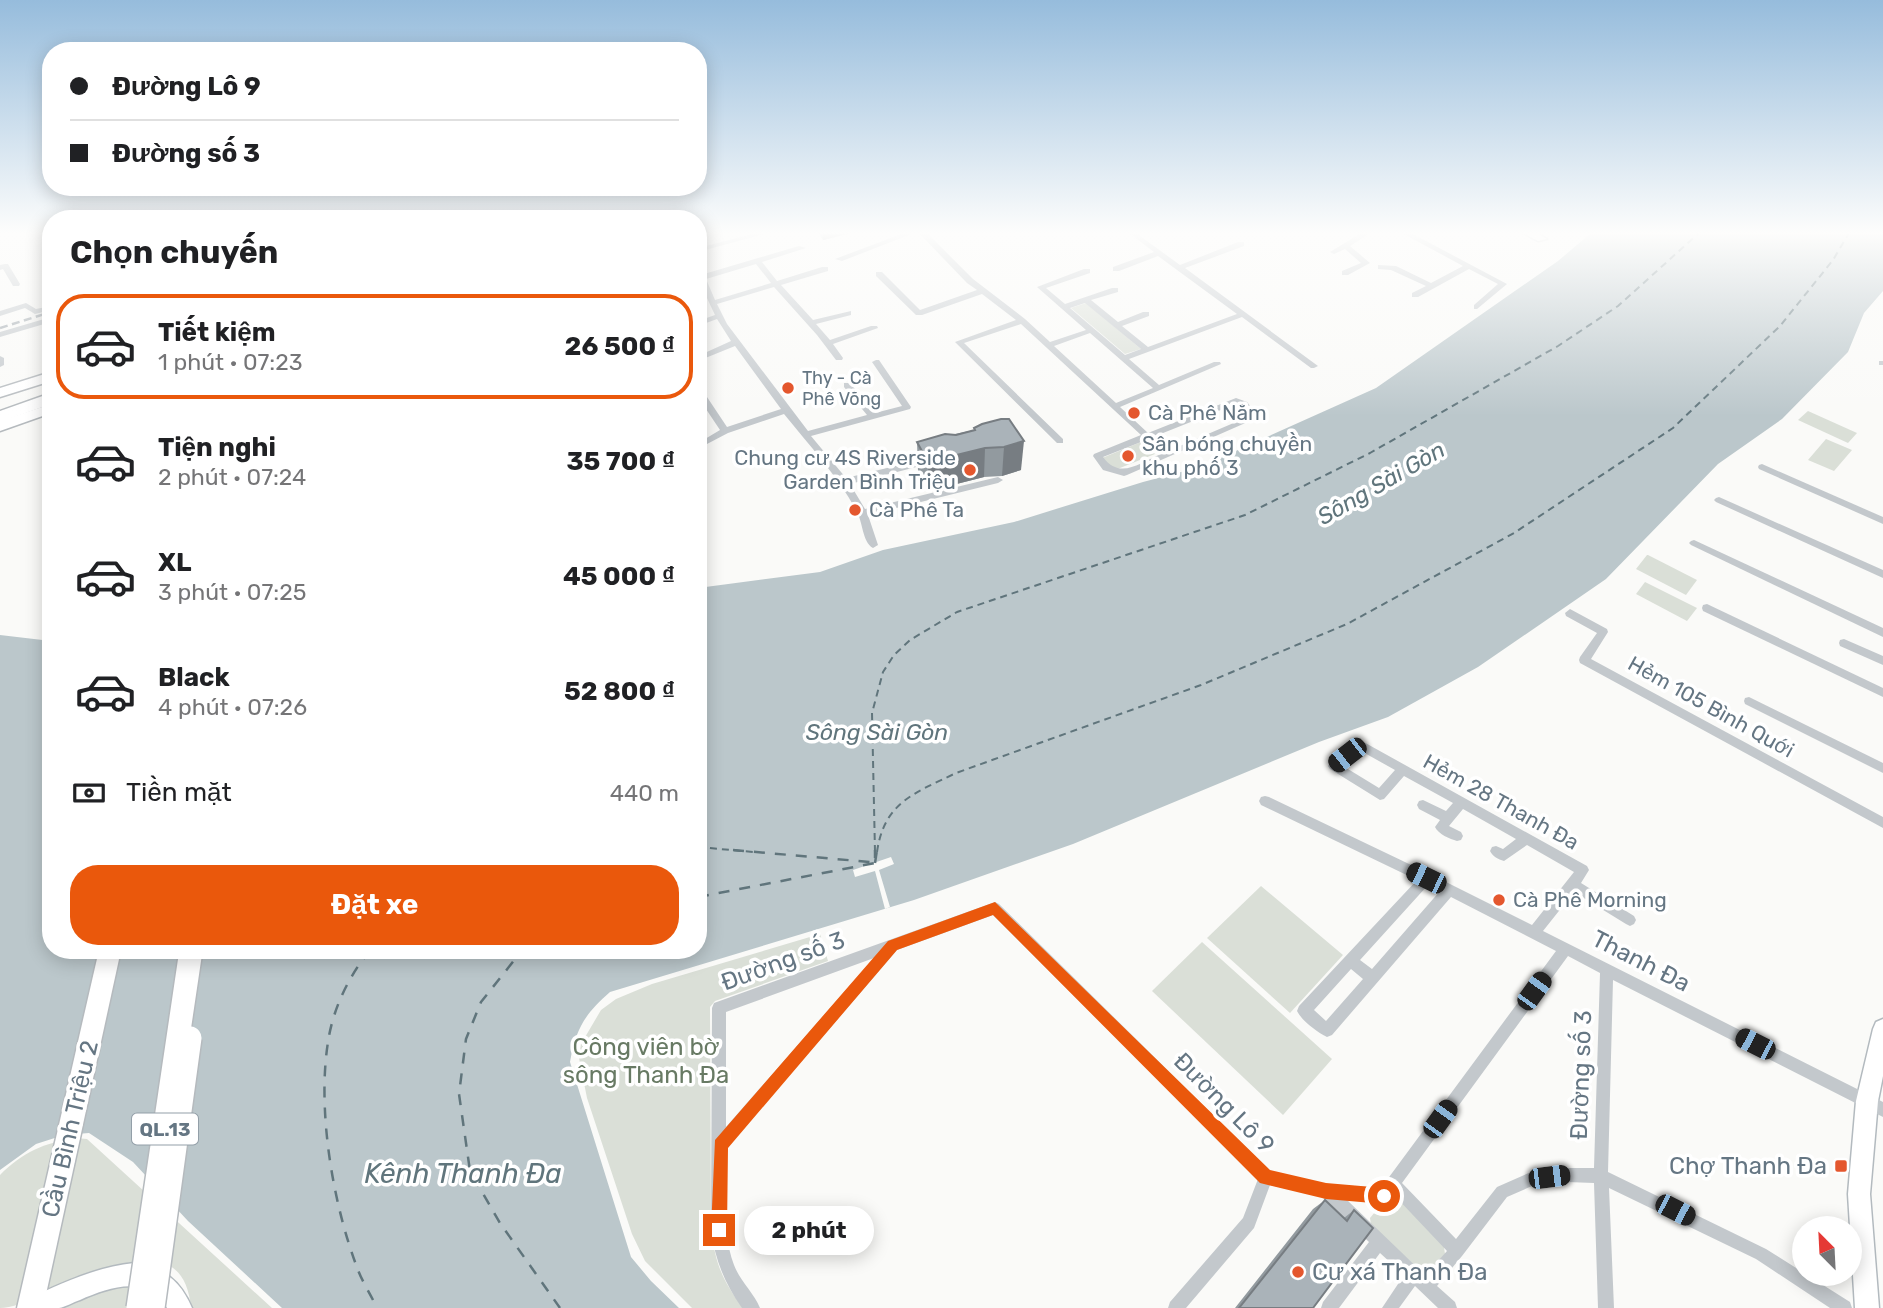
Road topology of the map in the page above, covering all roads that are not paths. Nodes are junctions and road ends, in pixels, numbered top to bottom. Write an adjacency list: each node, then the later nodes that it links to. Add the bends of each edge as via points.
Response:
1 (708, 294): 12 (street)
2 (741, 294): 12 (street)
3 (783, 294): 24 (street)
4 (900, 294): 5 (street, via 919,313)
5 (972, 294)
6 (988, 294): 22 (street)
7 (1049, 294): 13 (street)
8 (1103, 294): 11 (street)
9 (1215, 294): 19 (street)
10 (1492, 294): 14 (street)
11 (1086, 300): 13 (street); 25 (street)
12 (712, 303): 20 (street)
13 (1064, 307): 27 (street)
14 (1477, 307)
15 (42, 310): 17 (street, via 26,305)
16 (848, 313): 24 (street)
17 (0, 314)
18 (1146, 314): 25 (street)
19 (1243, 314): 32 (street); 40 (street)
20 (719, 316): 21 (street); 29 (street)
21 (707, 321)
22 (1022, 321): 31 (street); 61 (street, via 959,342)
23 (42, 322): 28 (street)
24 (810, 323): 30 (street)
25 (1117, 325): 32 (street)
26 (874, 328): 30 (street)
27 (1094, 332): 31 (street); 36 (street)
28 (0, 335)
29 (736, 342): 33 (street); 50 (street)
30 (829, 343): 35 (street)
31 (1051, 347): 49 (street)
32 (1147, 350): 36 (street)
33 (707, 355)
34 (0, 358): 39 (street)
35 (839, 358)
36 (1125, 358): 44 (street)
37 (876, 362): 54 (street, via 906,407)
38 (1217, 364): 44 (street)
39 (0, 365)
40 (1314, 366)
41 (42, 379): 45 (main road)
42 (847, 385): 54 (street)
43 (42, 387): 47 (highway)
44 (1158, 388): 49 (street)
45 (0, 393)
46 (42, 401): 55 (highway)
47 (0, 402)
48 (707, 404): 53 (street)
49 (1116, 406): 59 (street)
50 (786, 410): 57 (street); 58 (street)
51 (42, 411): 56 (main road)
52 (707, 412): 53 (street)
53 (713, 414): 57 (street)
54 (873, 416): 58 (street)
55 (0, 417)
56 (0, 426)
57 (724, 430): 60 (street)
58 (807, 434): 66 (street)
59 (1147, 436): 62 (street); 62 (street, via 1097,456 1106,468 1124,473); 62 (street, via 1236,401 1254,413 1255,417)
60 (707, 441)
61 (1060, 441)
62 (1166, 454)
63 (939, 458): 66 (street)
64 (1762, 467): 69 (street)
65 (998, 480): 68 (street)
66 (844, 482): 68 (street)
67 (1718, 500): 72 (street)
68 (863, 513): 71 (street)
69 (1883, 520)
70 (1694, 543): 75 (street)
71 (873, 545)
72 (1883, 574)
73 (1707, 608): 78 (street)
74 (1570, 613): 86 (street, Hẻm 105 Bình Quới, via 1603,632 1584,660)
75 (1883, 633)
76 (1844, 643): 77 (street)
77 (1883, 661)
78 (1883, 693)
79 (1749, 701): 80 (street)
80 (1883, 768)
81 (1403, 769): 81 (street, Hẻm 28 Thanh Đa, via 1360,745 1334,766 1380,795); 83 (street, Hẻm 28 Thanh Đa)
82 (1265, 801): 90 (street, Thanh Đa)
83 (1461, 802): 85 (street); 88 (street, Hẻm 28 Thanh Đa)
84 (1423, 805): 85 (street)
85 (1448, 818): 87 (street, via 1441,827)
86 (1883, 822)
87 (1457, 836)
88 (1526, 838): 89 (street, via 1504,856); 91 (street, Hẻm 28 Thanh Đa, via 1583,870)
89 (1496, 850)
90 (1426, 878): 92 (street, Thanh Đa); 101 (street)
91 (1572, 884): 94 (street); 95 (street, Hẻm 28 Thanh Đa)
92 (1449, 890): 95 (street, Thanh Đa); 103 (street)
93 (995, 908): 96 (street, Đường số 3); 108 (street, Đường Lô 9)
94 (1630, 920)
95 (1534, 933): 97 (street, Thanh Đa)
96 (893, 946): 106 (street); 106 (street, Đường số 3, via 719,1008)
97 (1566, 948): 102 (street, Thanh Đa); 109 (street)
98 (108, 959): 114 (main road, Cầu Bình Triệu 2)
99 (190, 959): 115 (main road, QL.13, bridge)
100 (201, 959): 116 (main road, QL.13, bridge)
101 (1351, 961): 103 (street); 103 (street, via 1304,1011 1327,1030)
102 (1607, 969): 105 (street, Thanh Đa); 107 (street, Đường số 3)
103 (1373, 978)
104 (1883, 1029): 105 (main road)
105 (1875, 1106): 125 (main road, via 1859,1194)
106 (720, 1145): 118 (street, Đường số 3, via 722,1258 730,1279)
107 (1601, 1176): 112 (street, via 1531,1179 1502,1192); 123 (street, Đường số 3); 124 (street, via 1761,1254)
108 (1266, 1177): 110 (street, Đường Lô 9); 119 (street, via 1249,1223)
109 (1393, 1184): 110 (street, Đường Lô 9, via 1384,1196); 112 (street)
110 (1326, 1191): 111 (street)
111 (1379, 1241): 113 (street); 120 (street)
112 (1457, 1251): 113 (street)
113 (1420, 1280): 121 (street); 122 (street)
114 (31, 1308): 117 (main road, via 105,1279 143,1274 159,1279 173,1291)
115 (138, 1308)
116 (152, 1308)
117 (180, 1308)
118 (752, 1308)
119 (1176, 1308)
120 (1329, 1308)
121 (1390, 1308)
122 (1449, 1308)
123 (1606, 1308)
124 (1844, 1308)
125 (1867, 1308)

